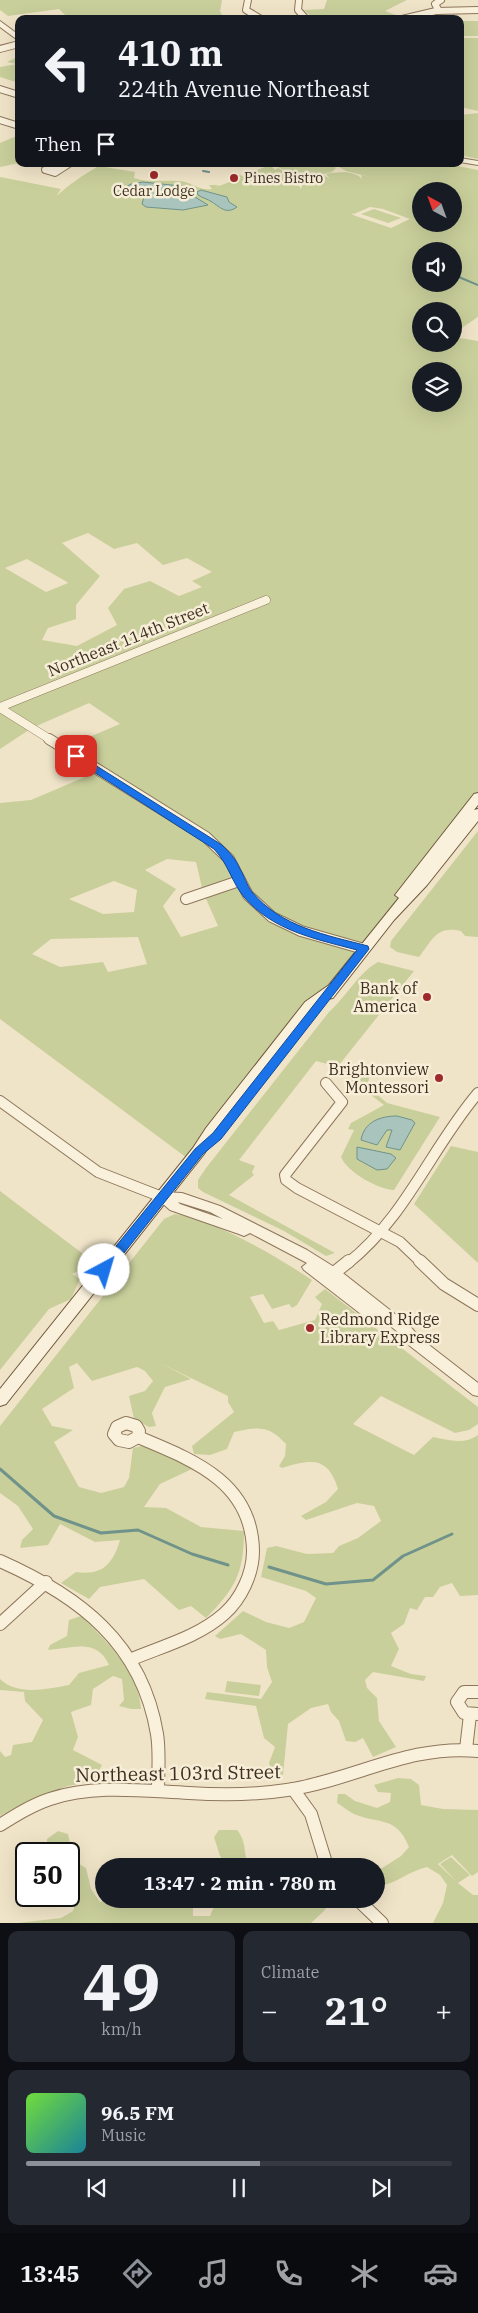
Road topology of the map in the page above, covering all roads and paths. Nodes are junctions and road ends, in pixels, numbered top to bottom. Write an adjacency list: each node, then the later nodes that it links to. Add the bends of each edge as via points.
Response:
1 (248, 0): 6 (street, via 246,10)
2 (299, 0): 7 (street, via 298,10)
3 (441, 0): 5 (street, via 435,4)
4 (478, 10): 5 (street)
5 (439, 11): 8 (street)
6 (254, 15)
7 (301, 15)
8 (420, 15)
9 (0, 23): 10 (street)
10 (15, 36)
11 (15, 45): 12 (street)
12 (0, 49)
13 (0, 90): 14 (street)
14 (15, 94)
15 (0, 120): 16 (street)
16 (9, 123): 17 (street); 18 (street)
17 (15, 125)
18 (0, 127)
19 (464, 163): 20 (street)
20 (478, 165)
21 (266, 600): 22 (street, Northeast 114th Street)
22 (0, 708): 25 (street, via 206,837 228,858)
23 (478, 797): 27 (main road, via 410,881)
24 (478, 813): 27 (main road)
25 (239, 881): 26 (street); 28 (street, via 259,907 283,924)
26 (186, 899)
27 (389, 917): 28 (main road)
28 (364, 949): 32 (main road, via 217,1136 199,1151)
29 (326, 1083): 33 (street, via 342,1102 285,1175 286,1180)
30 (478, 1093): 33 (street, via 455,1120 397,1212)
31 (0, 1101): 32 (street, via 98,1172)
32 (162, 1198): 34 (street, via 175,1207 251,1234); 37 (main road)
33 (380, 1233): 34 (street); 35 (street, via 400,1242 444,1284)
34 (330, 1276): 36 (street, via 397,1334 415,1342)
35 (478, 1305)
36 (478, 1391)
37 (0, 1400)
38 (138, 1437): 42 (street, via 190,1459 221,1479 250,1519 253,1553 243,1590 223,1615 205,1628)
39 (0, 1561): 40 (street)
40 (46, 1582): 41 (street); 42 (street, via 100,1622)
41 (0, 1624)
42 (132, 1659): 47 (street, via 147,1692 158,1734)
43 (478, 1692): 44 (street, via 464,1692 458,1698 460,1710)
44 (474, 1715): 45 (street)
45 (472, 1750): 46 (street, Northeast 103rd Street, via 439,1749 416,1753 350,1775)
46 (293, 1789): 47 (street, Northeast 103rd Street, via 220,1794); 49 (street, via 311,1814)
47 (158, 1791): 48 (street, Northeast 103rd Street, via 115,1788 66,1793 45,1800)
48 (0, 1825)
49 (325, 1858)
50 (366, 1908): 51 (street)
51 (382, 1923)

